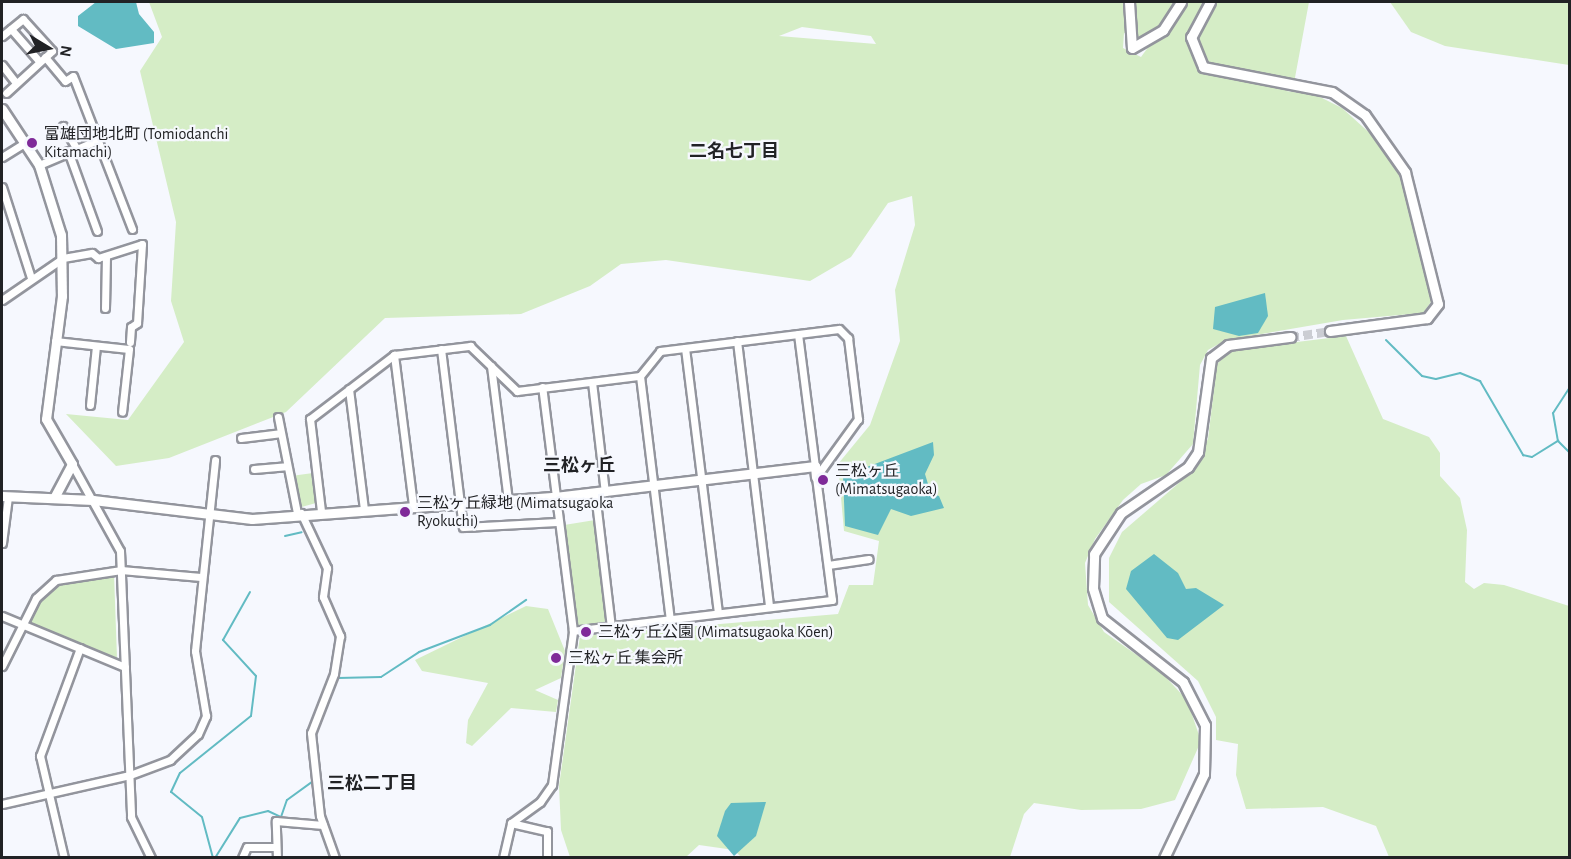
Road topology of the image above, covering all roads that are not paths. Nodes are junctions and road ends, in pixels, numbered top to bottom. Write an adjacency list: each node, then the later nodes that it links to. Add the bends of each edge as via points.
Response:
1 (1129, 2): 2 (street, via 1132,48 1163,30)
2 (1181, 2)
3 (1210, 2): 26 (street, via 1191,37 1203,67 1338,95 1386,138 1405,172 1438,304 1427,318)
4 (11, 28): 5 (street); 6 (street); 6 (street, via 23,19 52,51)
5 (2, 36)
6 (42, 59): 8 (street); 12 (street, via 65,81 73,76)
7 (2, 64): 8 (street)
8 (16, 83): 9 (street)
9 (6, 93)
10 (2, 109): 13 (street)
11 (63, 126): 14 (street)
12 (98, 140): 14 (street); 19 (street)
13 (24, 143): 16 (street); 17 (street)
14 (76, 148): 15 (street)
15 (68, 151): 17 (street); 20 (street)
16 (2, 157)
17 (39, 165): 22 (street, via 56,213)
18 (2, 187): 23 (street)
19 (132, 229)
20 (97, 231)
21 (106, 256): 22 (street); 25 (street); 31 (street, via 142,244 137,323 131,327)
22 (63, 258): 23 (street); 29 (street)
23 (31, 278): 24 (street)
24 (2, 300)
25 (105, 308)
26 (1330, 331)
27 (798, 334): 30 (street); 49 (street); 52 (street, via 839,329 848,338 858,419)
28 (1290, 337): 96 (street, via 1228,345 1211,358 1198,452 1188,467 1121,513 1094,554 1093,588 1102,618 1183,682 1205,725 1204,774)
29 (55, 340): 32 (street); 47 (street, via 46,419)
30 (737, 341): 33 (street); 51 (street)
31 (130, 342)
32 (96, 346): 41 (street); 42 (street, via 129,349)
33 (685, 348): 37 (street, via 660,351); 53 (street)
34 (441, 350): 35 (street); 36 (street, via 470,346); 61 (street)
35 (394, 355): 40 (street); 62 (street)
36 (491, 366): 39 (street, via 517,391); 60 (street)
37 (640, 376): 38 (street); 54 (street)
38 (592, 382): 39 (street); 55 (street)
39 (542, 387): 58 (street)
40 (350, 389): 63 (street); 64 (street, via 310,419)
41 (90, 405)
42 (122, 412)
43 (278, 417): 44 (street)
44 (280, 433): 45 (street); 48 (street)
45 (241, 438)
46 (215, 460): 66 (street)
47 (72, 464): 57 (street); 59 (street)
48 (286, 466): 50 (street); 65 (street)
49 (815, 466): 51 (street); 52 (street)
50 (254, 469)
51 (753, 474): 53 (street); 73 (street)
52 (816, 477): 70 (street)
53 (701, 480): 54 (street); 74 (street)
54 (654, 486): 55 (street); 76 (street)
55 (600, 493): 58 (street); 78 (street)
56 (5, 497): 57 (street); 68 (street)
57 (54, 498): 59 (street)
58 (555, 498): 60 (street); 67 (street)
59 (93, 500): 66 (street); 71 (street, via 115,535)
60 (508, 500): 61 (street)
61 (460, 503): 62 (street); 67 (street, via 463,527)
62 (412, 506): 63 (street)
63 (364, 508): 64 (street)
64 (321, 511): 65 (street)
65 (299, 513): 66 (street, via 252,519); 87 (street, via 327,568 323,597 340,636 334,674 310,733)
66 (209, 514): 72 (street)
67 (558, 522): 79 (street)
68 (2, 543)
69 (869, 559): 70 (street)
70 (828, 565): 73 (street, via 832,600)
71 (121, 570): 72 (street); 77 (street, via 56,580 36,598); 82 (street)
72 (201, 577): 83 (street, via 195,651 206,716 198,734 170,760)
73 (769, 607): 74 (street)
74 (718, 614): 76 (street)
75 (2, 616): 77 (street)
76 (670, 619): 78 (street)
77 (22, 624): 80 (street); 81 (street)
78 (611, 627): 79 (street)
79 (573, 631): 86 (street, via 552,785 540,802)
80 (81, 648): 82 (street); 84 (street, via 40,756)
81 (2, 666)
82 (125, 667): 83 (street)
83 (130, 775): 84 (street); 90 (street, via 131,817)
84 (49, 793): 85 (street); 89 (street)
85 (2, 804)
86 (512, 823): 94 (street); 95 (street, via 547,831 551,838)
87 (323, 825): 88 (street, via 276,821); 93 (street)
88 (276, 847): 91 (street, via 247,848); 92 (street)
89 (64, 858)
90 (151, 858)
91 (242, 858)
92 (277, 858)
93 (335, 858)
94 (503, 858)
95 (547, 858)
96 (1164, 858)

